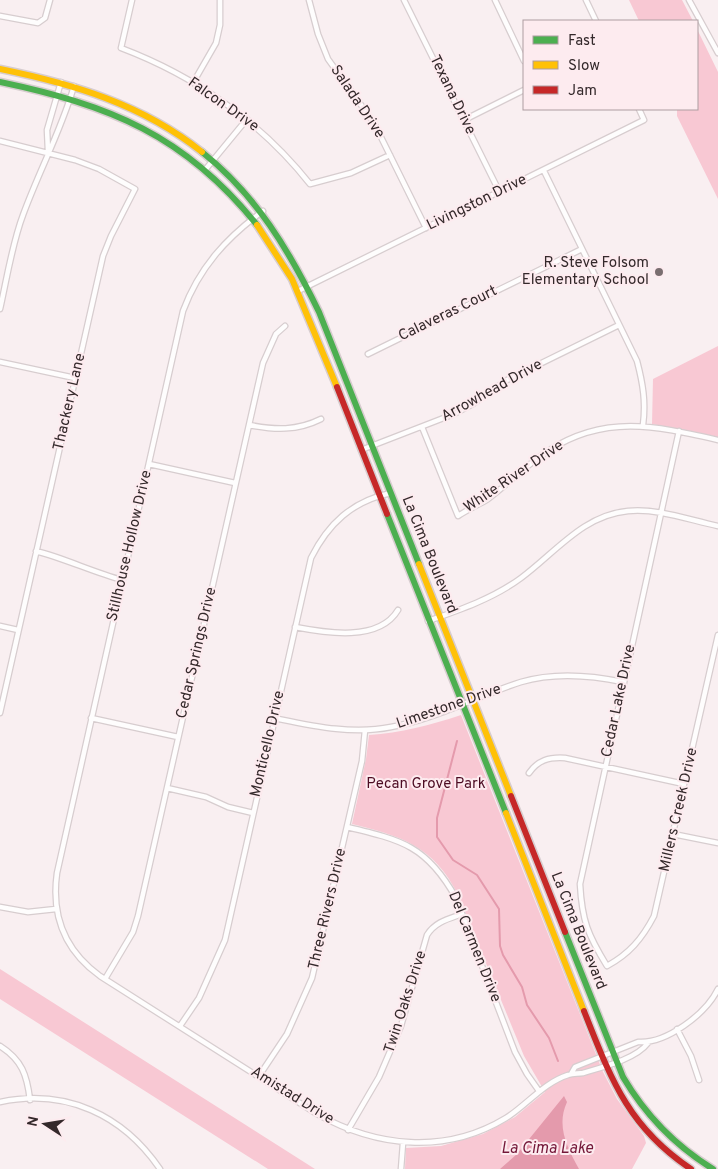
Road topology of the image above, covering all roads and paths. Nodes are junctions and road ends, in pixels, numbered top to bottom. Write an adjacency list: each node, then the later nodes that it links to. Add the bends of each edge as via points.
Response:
1 (50, 0): 9 (street, via 43,21 34,24)
2 (132, 0): 16 (street, Falcon Drive, via 121,48)
3 (220, 0): 16 (street, via 216,43)
4 (309, 0): 26 (street, Salada Drive, via 328,59 368,114)
5 (404, 0): 23 (street, Texana Drive)
6 (494, 0): 12 (street)
7 (586, 0): 10 (street)
8 (689, 0): 11 (street)
9 (0, 16)
10 (596, 20)
11 (718, 53)
12 (523, 59)
13 (0, 69): 15 (street, La Cima Boulevard)
14 (0, 82): 19 (street, La Cima Boulevard)
15 (61, 82): 17 (street, La Cima Boulevard); 19 (street)
16 (193, 83): 22 (street, Falcon Drive)
17 (74, 86): 20 (street); 27 (street, La Cima Boulevard, via 91,90 148,117 186,138)
18 (523, 90): 23 (street)
19 (57, 95): 20 (street, La Cima Boulevard); 25 (street, via 47,130)
20 (70, 98): 25 (street); 28 (street, La Cima Boulevard, via 100,108 162,138)
21 (639, 110): 29 (street, Livingston Drive, via 644,120)
22 (248, 119): 26 (street, Falcon Drive, via 310,184 351,174); 27 (street)
23 (464, 120): 30 (street, Texana Drive)
24 (0, 142): 25 (street)
25 (48, 153): 37 (street, via 22,217); 42 (street, Thackery Lane, via 99,169 135,189 103,256)
26 (390, 155): 33 (street, Salada Drive)
27 (212, 160): 28 (street); 31 (street, La Cima Boulevard, via 232,175)
28 (205, 170): 32 (street, La Cima Boulevard, via 239,201)
29 (544, 170): 30 (street, Livingston Drive); 34 (street)
30 (499, 191): 33 (street, Livingston Drive)
31 (263, 211): 32 (street, Stillhouse Hollow Drive); 35 (street, La Cima Boulevard)
32 (252, 219): 36 (street, La Cima Boulevard, via 285,266); 51 (street, Stillhouse Hollow Drive, via 205,264 192,287 183,311)
33 (426, 228): 35 (street, Livingston Drive)
34 (582, 249): 38 (street); 40 (street, Calaveras Court)
35 (307, 286): 36 (street, Livingston Drive); 49 (street, La Cima Boulevard)
36 (298, 291): 50 (street, La Cima Boulevard)
37 (0, 309)
38 (619, 325): 45 (street, via 637,361 644,386 646,406); 46 (street, Arrowhead Drive, via 505,381 454,414)
39 (285, 326): 44 (street, Cedar Springs Drive, via 276,334 268,350)
40 (368, 354)
41 (0, 362): 42 (street)
42 (75, 378): 57 (street, Thackery Lane)
43 (321, 419): 44 (street, via 297,428)
44 (249, 425): 52 (street, Cedar Springs Drive)
45 (643, 425): 46 (street, White River Drive, via 618,426 565,441 547,451 486,500 458,516); 47 (street, White River Drive)
46 (422, 427): 49 (street, Arrowhead Drive)
47 (679, 431): 48 (street, White River Drive); 55 (street, Cedar Lake Drive)
48 (718, 440)
49 (372, 446): 50 (street, Arrowhead Drive); 53 (street, La Cima Boulevard)
50 (362, 450): 54 (street, La Cima Boulevard)
51 (148, 464): 52 (street); 58 (street, Stillhouse Hollow Drive)
52 (235, 483): 75 (street, Cedar Springs Drive)
53 (390, 493): 54 (street, Monticello Drive); 60 (street, La Cima Boulevard)
54 (379, 495): 61 (street, La Cima Boulevard); 63 (street, Monticello Drive, via 338,518 318,545 311,558)
55 (661, 514): 56 (street); 60 (street, via 629,511 592,521 520,579 479,602); 68 (street, Cedar Lake Drive)
56 (718, 526)
57 (36, 552): 58 (street); 64 (street, Thackery Lane)
58 (122, 580): 72 (street, Stillhouse Hollow Drive)
59 (398, 610): 63 (street, via 392,620 360,631 328,633)
60 (440, 617): 61 (street); 69 (street, La Cima Boulevard)
61 (428, 620): 70 (street, La Cima Boulevard)
62 (0, 626): 64 (street)
63 (295, 627): 73 (street, Monticello Drive)
64 (18, 630): 71 (street, Thackery Lane)
65 (718, 634): 66 (street, Millers Creek Drive)
66 (712, 661): 67 (street); 78 (street, Millers Creek Drive)
67 (718, 662)
68 (623, 682): 69 (street, Limestone Drive, via 601,678 548,677 522,682); 76 (street, Cedar Lake Drive)
69 (473, 700): 70 (street, Limestone Drive); 94 (street, La Cima Boulevard)
70 (462, 705): 74 (street, Limestone Drive, via 408,724); 95 (street, La Cima Boulevard)
71 (0, 713)
72 (91, 718): 75 (street); 85 (street, Stillhouse Hollow Drive, via 57,872)
73 (274, 718): 74 (street, Limestone Drive, via 328,728); 80 (street, Monticello Drive)
74 (365, 730): 81 (street, Three Rivers Drive, via 362,761)
75 (178, 737): 79 (street, Cedar Springs Drive)
76 (605, 766): 77 (street, via 555,758 535,764); 78 (street); 87 (street, Cedar Lake Drive, via 580,884 589,938)
77 (529, 773)
78 (684, 784): 82 (street, Millers Creek Drive)
79 (167, 788): 80 (street); 88 (street, Cedar Springs Drive, via 133,932)
80 (253, 813): 90 (street, Monticello Drive, via 224,940 199,998)
81 (347, 827): 86 (street, Del Carmen Drive, via 385,836 422,854 445,878); 99 (street, Three Rivers Drive, via 312,978 288,1034)
82 (673, 834): 83 (street); 87 (street, Millers Creek Drive, via 654,916 636,946)
83 (718, 843)
84 (0, 907): 85 (street, via 28,912)
85 (56, 909): 88 (street, Amistad Drive, via 57,918 74,951)
86 (462, 914): 101 (street, Del Carmen Drive, via 515,1052); 104 (street, Twin Oaks Drive, via 441,921 427,935 401,1026 379,1078)
87 (607, 966)
88 (105, 979): 90 (street, Amistad Drive)
89 (718, 989): 91 (street, Amistad Drive, via 706,1007)
90 (180, 1026): 99 (street, Amistad Drive)
91 (677, 1029): 92 (street, Amistad Drive); 100 (street)
92 (648, 1043): 94 (street, Amistad Drive, via 638,1042); 96 (street, Amistad Drive, via 631,1056)
93 (0, 1046): 102 (street, via 25,1070)
94 (613, 1052): 95 (street, Amistad Drive); 96 (street, La Cima Boulevard)
95 (602, 1056): 97 (street, La Cima Boulevard); 98 (street, Amistad Drive, via 575,1067)
96 (616, 1061): 97 (street, Amistad Drive); 105 (street, La Cima Boulevard, via 634,1098)
97 (605, 1065): 98 (street, Amistad Drive, via 581,1074); 106 (street, La Cima Boulevard, via 623,1101)
98 (571, 1074): 101 (street, Amistad Drive)
99 (260, 1076): 104 (street, Amistad Drive, via 317,1114)
100 (699, 1080)
101 (540, 1090): 107 (street, Amistad Drive, via 505,1118 479,1131 431,1142)
102 (30, 1100): 103 (street); 109 (street, via 65,1101 98,1112 134,1139)
103 (0, 1102)
104 (348, 1130): 107 (street, Amistad Drive)
105 (661, 1131): 106 (street); 108 (street, La Cima Boulevard)
106 (652, 1140): 111 (street, La Cima Boulevard)
107 (403, 1143): 110 (street)
108 (706, 1167): 112 (street, La Cima Boulevard)
109 (160, 1169)
110 (401, 1169)
111 (691, 1169)
112 (713, 1169)

